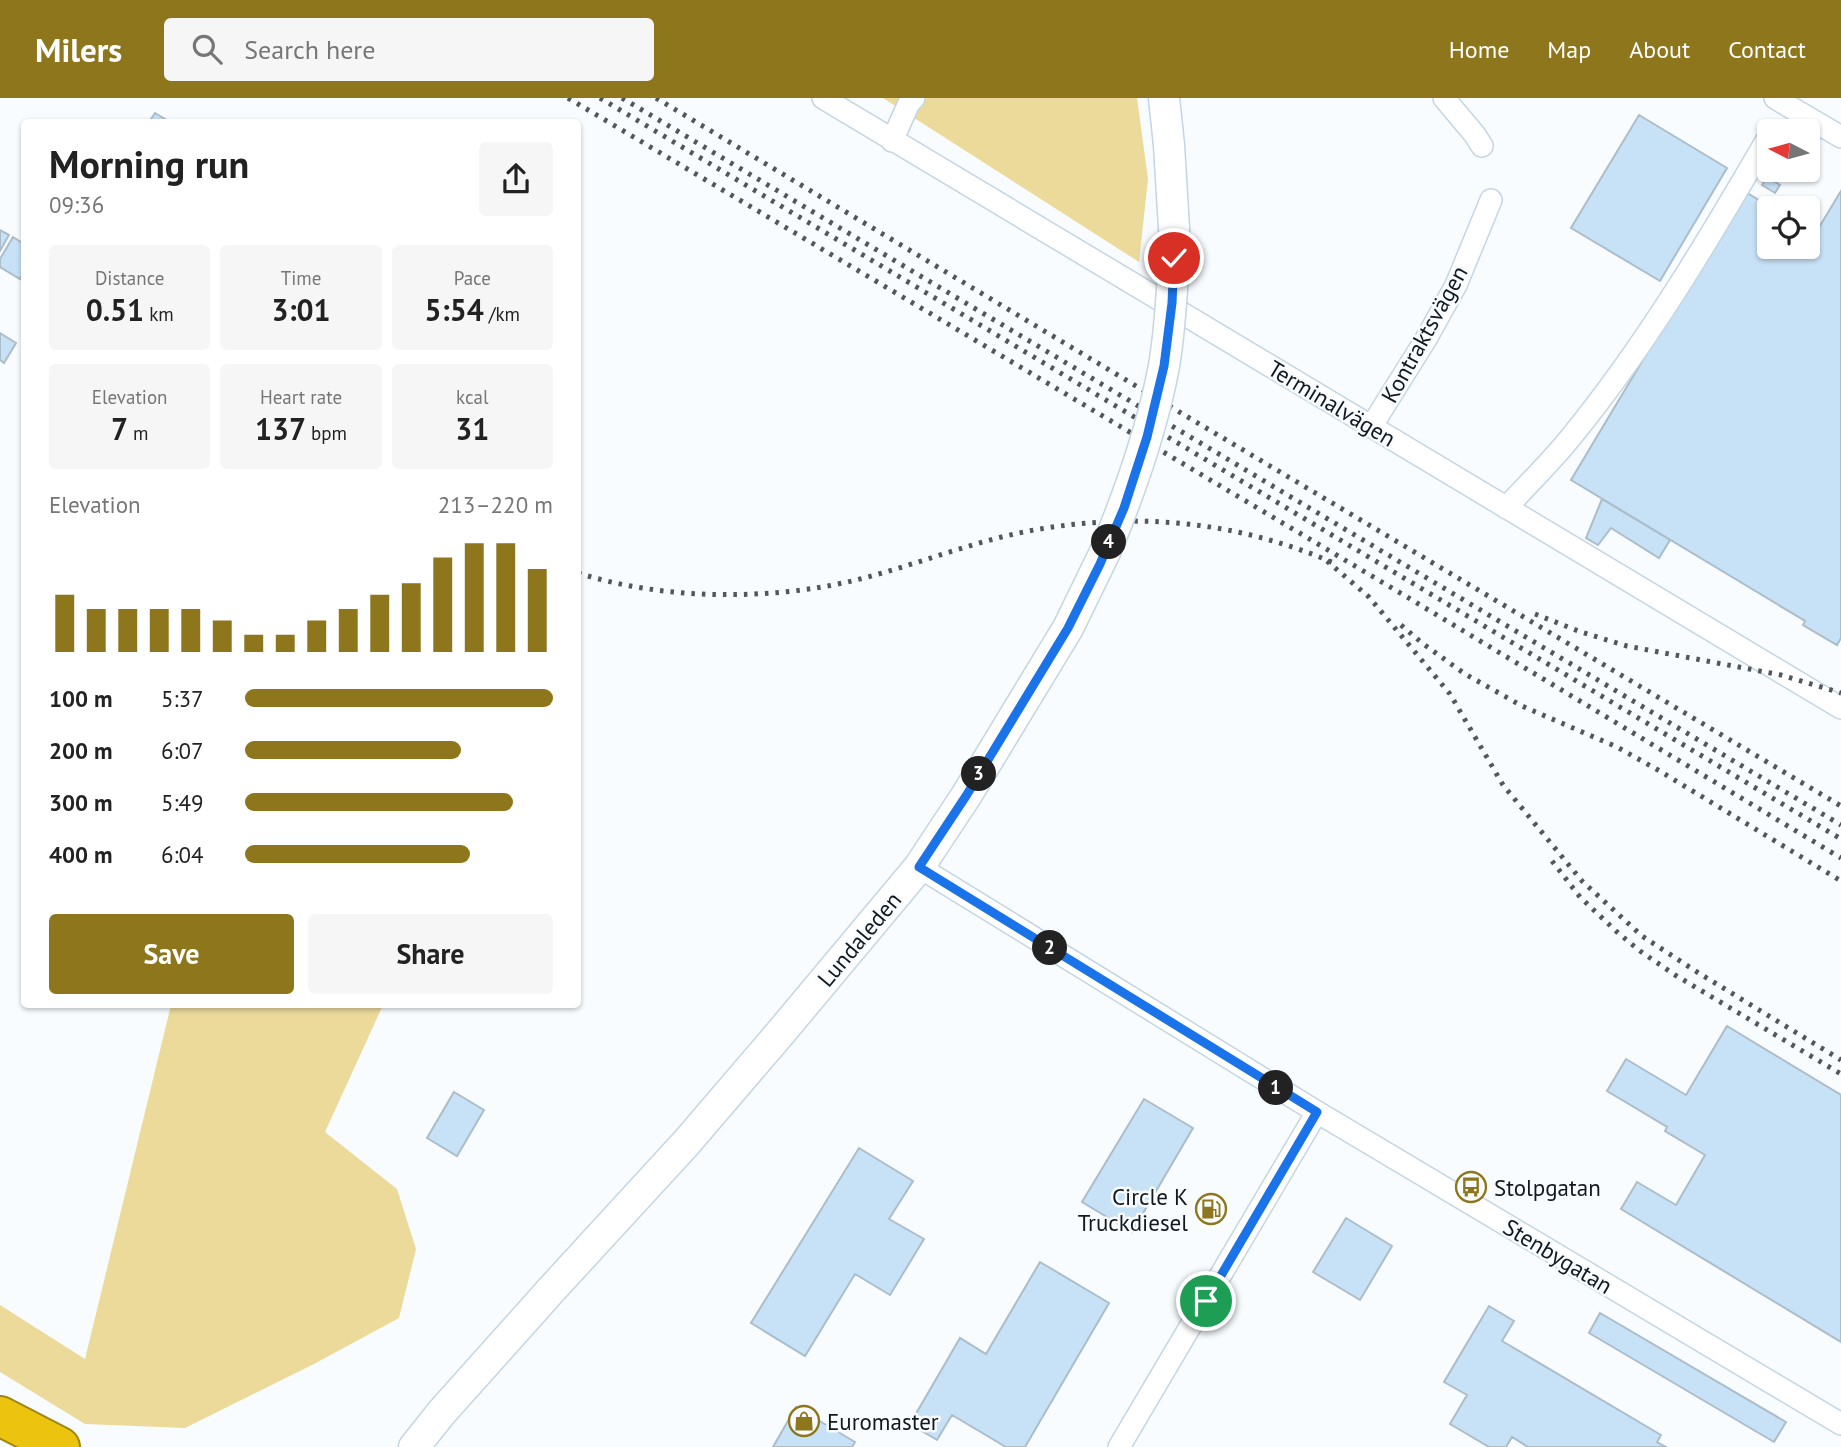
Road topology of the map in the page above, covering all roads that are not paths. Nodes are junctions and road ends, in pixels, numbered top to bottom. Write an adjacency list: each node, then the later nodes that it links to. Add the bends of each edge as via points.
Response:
1 (822, 98): 8 (street, Terminalvägen)
2 (914, 98): 8 (street)
3 (1164, 98): 15 (main road, Lundaleden, bridge, via 1175,245 1172,303 1164,366 1143,449 1124,508 1068,628)
4 (1444, 98): 9 (street)
5 (1781, 102): 6 (street); 7 (street)
6 (1775, 119)
7 (1841, 137)
8 (891, 141): 12 (street, Terminalvägen)
9 (1482, 146)
10 (1757, 155): 13 (street, via 1625,366 1570,439)
11 (1491, 200): 12 (street, Kontraktsvägen, via 1456,285)
12 (1371, 427): 13 (street, Terminalvägen)
13 (1507, 508): 14 (street, Terminalvägen)
14 (1841, 708)
15 (919, 867): 16 (street, Stenbygatan); 17 (main road, Lundaleden, via 687,1142)
16 (1317, 1112): 19 (street, Stenbygatan); 25 (street)
17 (442, 1412): 23 (main road, Lundaleden); 24 (main road, Lundaleden)
18 (0, 1416): 22 (highway)
19 (1841, 1424)
20 (0, 1428): 21 (highway)
21 (34, 1447)
22 (60, 1447)
23 (414, 1447)
24 (428, 1447)
25 (1119, 1447)

